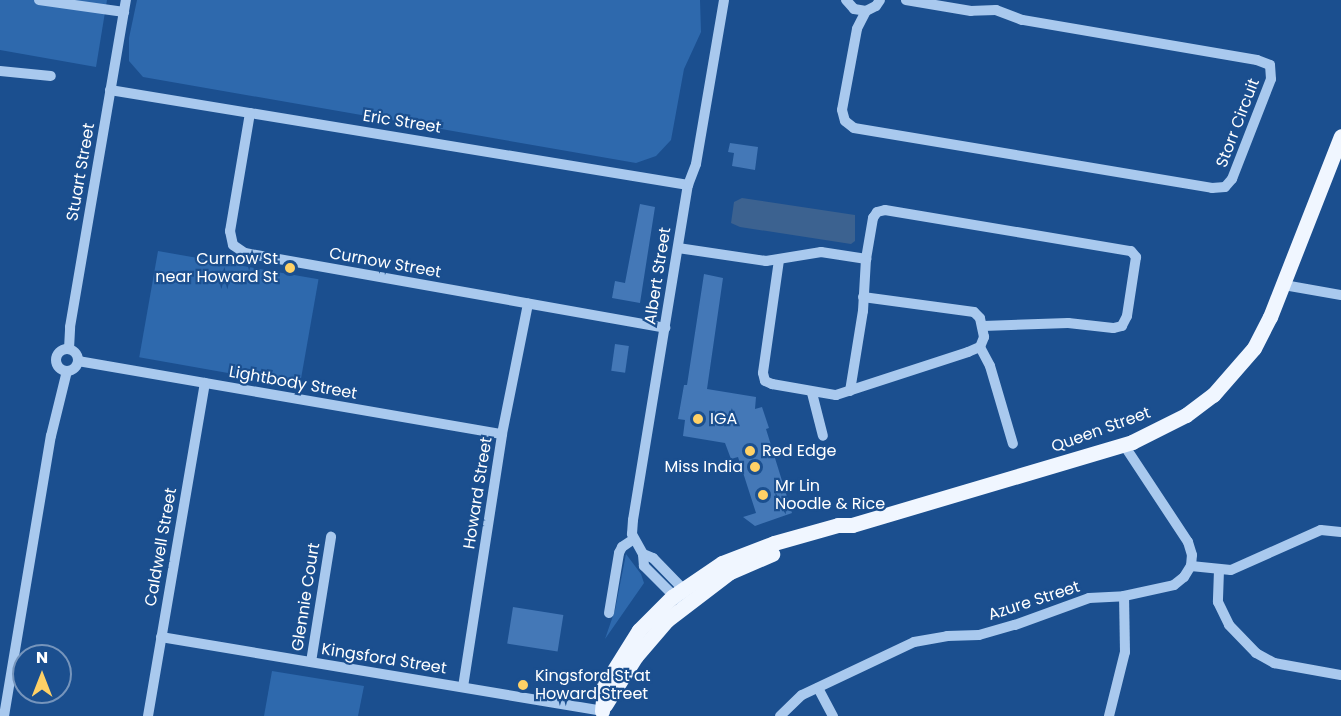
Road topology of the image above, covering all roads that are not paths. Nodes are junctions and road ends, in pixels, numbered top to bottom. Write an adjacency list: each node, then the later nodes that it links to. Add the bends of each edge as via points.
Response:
1 (39, 0): 9 (street)
2 (126, 0): 9 (street, Stuart Street)
3 (724, 0): 15 (street, Albert Street, via 696,164)
4 (846, 0): 8 (street)
5 (906, 0): 7 (street, Storr Circuit, via 971,11)
6 (883, 1): 8 (street)
7 (997, 5): 8 (street, Storr Circuit, via 1022,20 1270,65 1272,79 1226,188 854,128 845,121 843,110)
8 (860, 10)
9 (124, 12): 12 (street, Stuart Street)
10 (0, 71): 11 (street)
11 (51, 76)
12 (110, 90): 13 (street, Eric Street); 26 (street, Stuart Street)
13 (250, 113): 15 (street, Eric Street); 22 (street, Curnow Street, via 230,231 233,245 245,253)
14 (1341, 136): 19 (main road, Queen Street)
15 (688, 185): 16 (street, Albert Street)
16 (678, 248): 18 (street); 24 (street, Albert Street)
17 (866, 259): 18 (street, via 822,252); 21 (street); 23 (street, via 873,219 877,212 885,210 1131,251 1136,257 1122,326)
18 (779, 260): 31 (street, via 763,373 765,381)
19 (1284, 285): 20 (street); 35 (main road, Queen Street, via 1254,348 1214,395 1162,428)
20 (1341, 295)
21 (863, 297): 23 (street, via 974,312); 30 (street)
22 (528, 304): 24 (street, Curnow Street); 32 (street, Howard Street)
23 (983, 326): 25 (street)
24 (665, 328): 38 (street, Albert Street, via 633,520)
25 (980, 347): 30 (street); 34 (street, via 990,366)
26 (69, 349): 27 (street, via 76,353); 28 (street, via 57,356 59,368)
27 (78, 361): 28 (street, via 75,368); 29 (street, Lightbody Street)
28 (67, 371): 50 (street, via 51,435)
29 (205, 383): 32 (street, Lightbody Street); 44 (street, Caldwell Street)
30 (850, 391): 31 (street, via 829,396)
31 (812, 393): 33 (street)
32 (502, 434): 47 (street, Howard Street)
33 (823, 436)
34 (1013, 444)
35 (1124, 445): 39 (street, via 1188,542); 42 (main road, Queen Street, via 852,525 840,534 738,568)
36 (1341, 532): 40 (street, via 1321,531 1238,568)
37 (331, 537): 45 (street, Glennie Court)
38 (634, 538): 42 (street, via 643,554 644,566); 43 (street, via 619,553)
39 (1191, 566): 40 (street); 41 (street, Azure Street, via 1174,585)
40 (1219, 570): 46 (street, via 1218,602 1228,626 1256,653 1274,663)
41 (1124, 596): 48 (street, Azure Street, via 1089,598 979,635 914,642); 54 (street, via 1125,652)
42 (680, 597): 49 (main road, Queen Street, via 652,615 627,647 604,686)
43 (609, 613)
44 (161, 637): 45 (street, Kingsford Street); 51 (street, Caldwell Street)
45 (310, 662): 47 (street, Kingsford Street)
46 (1341, 675)
47 (463, 687): 49 (street, Kingsford Street)
48 (818, 688): 52 (street, Azure Street, via 802,695); 53 (street)
49 (601, 713)
50 (4, 716)
51 (148, 716)
52 (780, 716)
53 (833, 716)
54 (1109, 716)

